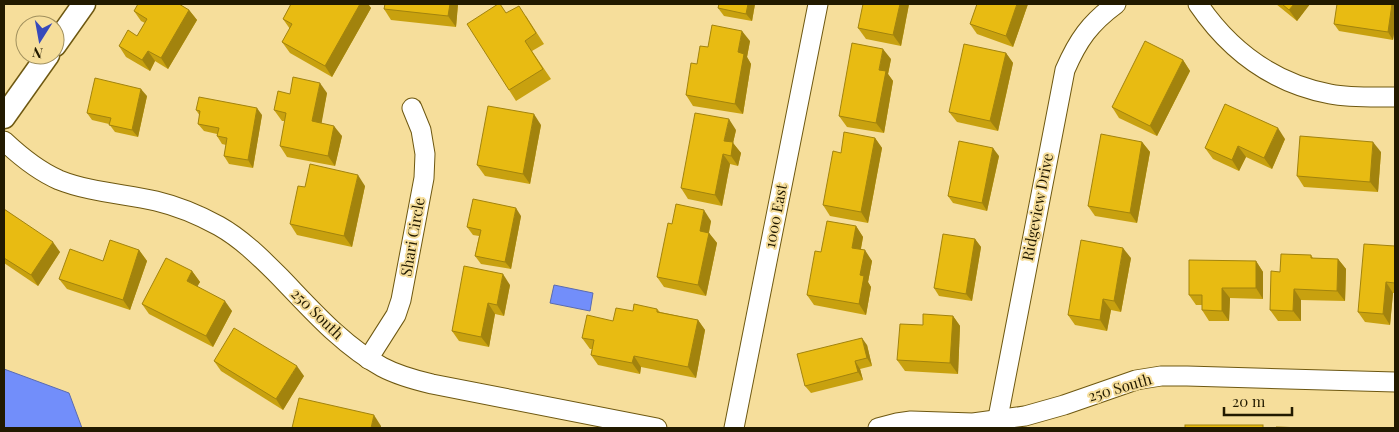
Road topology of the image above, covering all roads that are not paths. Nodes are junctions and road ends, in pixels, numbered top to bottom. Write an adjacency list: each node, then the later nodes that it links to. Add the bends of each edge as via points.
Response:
1 (84, 4): 5 (street)
2 (818, 4): 15 (street, 1000 East)
3 (1116, 4): 13 (street, Ridgeview Drive, via 1089,27 1065,70)
4 (1198, 4): 7 (street, via 1233,46 1290,82 1331,94)
5 (65, 31)
6 (41, 65): 9 (street)
7 (1395, 97)
8 (412, 108): 11 (street, Shari Circle, via 421,130 424,178 402,300)
9 (4, 117)
10 (4, 141): 11 (street, 250 South, via 30,164 61,180 157,201 224,229 244,243 343,340)
11 (368, 359): 14 (street, 250 South, via 399,375 432,384)
12 (1395, 382): 13 (street, 250 South, via 1161,376 1136,380)
13 (997, 424): 16 (street, 250 South, via 911,421)
14 (657, 428)
15 (734, 428)
16 (878, 428)

